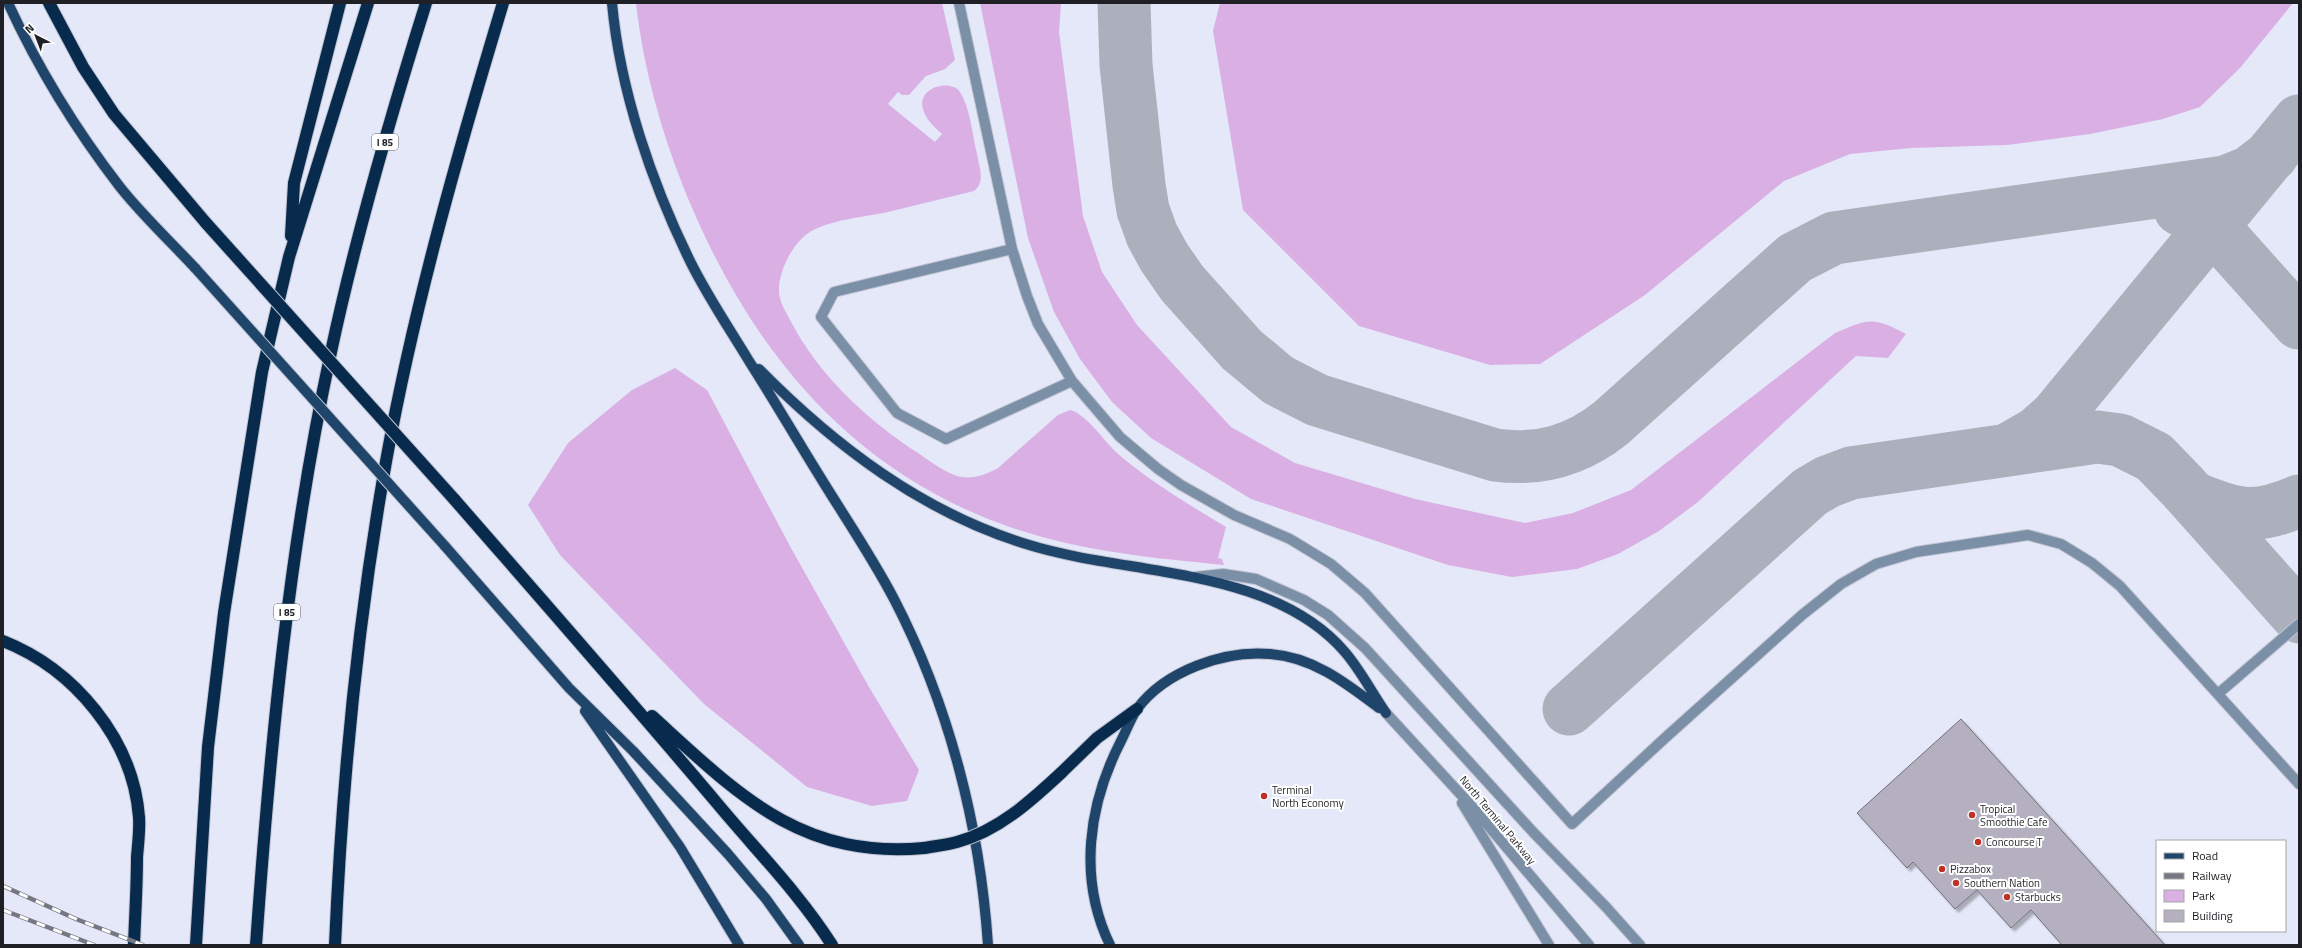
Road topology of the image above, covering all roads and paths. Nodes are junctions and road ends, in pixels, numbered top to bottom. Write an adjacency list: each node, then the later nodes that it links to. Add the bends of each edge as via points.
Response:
1 (8, 3): 17 (main road, bridge, via 39,64 93,150 121,188 444,545)
2 (48, 3): 16 (highway, bridge, via 83,67 114,114 206,223)
3 (340, 3): 10 (highway, via 294,183)
4 (368, 3): 10 (highway)
5 (426, 3): 25 (highway, I 85, via 347,282 330,353 302,508 286,616 267,790)
6 (503, 3): 26 (highway, via 435,248 387,457 370,569 346,768)
7 (612, 3): 11 (main road, via 624,76 650,167 668,214 718,312)
8 (959, 3): 9 (street)
9 (1012, 249): 12 (street, via 1026,296 1038,324); 12 (street, via 834,292 821,317 897,413 946,439)
10 (289, 257): 24 (highway, via 262,372 224,613 208,747)
11 (748, 358): 13 (main road, via 800,408 846,447 895,482 954,517 1033,546); 30 (main road, via 872,560 913,638 944,718 965,793 985,905)
12 (1072, 381): 18 (street, via 1120,437 1158,469 1234,515 1290,539 1331,564 1365,593 1572,824 1808,610 1841,584 1876,564 1916,552 2028,535 2061,544 2092,562 2120,586 2175,650)
13 (1187, 578): 20 (main road, via 1250,592 1271,600 1316,627 1344,651); 34 (street, via 1222,574 1256,579 1304,600 1328,614 1365,648)
14 (2299, 624): 18 (street)
15 (3, 641): 23 (highway, via 30,654 64,676 90,704 124,758 139,817)
16 (618, 686): 19 (highway, bridge, via 720,778 772,816 805,833 832,842 895,851 958,842 984,831 1034,798 1097,738); 29 (highway, via 771,865)
17 (569, 688): 27 (main road, via 680,847); 28 (main road, via 633,751 728,854 766,899)
18 (2219, 693): 22 (street, via 2238,718)
19 (1138, 709): 20 (main road, via 1159,688 1180,673 1203,662 1248,654 1270,654 1292,658 1325,670); 31 (main road, via 1100,789 1091,840 1093,894 1100,923)
20 (1386, 712): 21 (street, North Terminal Parkway)
21 (1442, 773): 32 (street); 33 (street, North Terminal Parkway)
22 (2299, 784)
23 (134, 945)
24 (196, 945)
25 (256, 945)
26 (335, 945)
27 (739, 945)
28 (799, 945)
29 (832, 945)
30 (988, 945)
31 (1110, 945)
32 (1549, 945)
33 (1589, 945)
34 (1640, 945)

